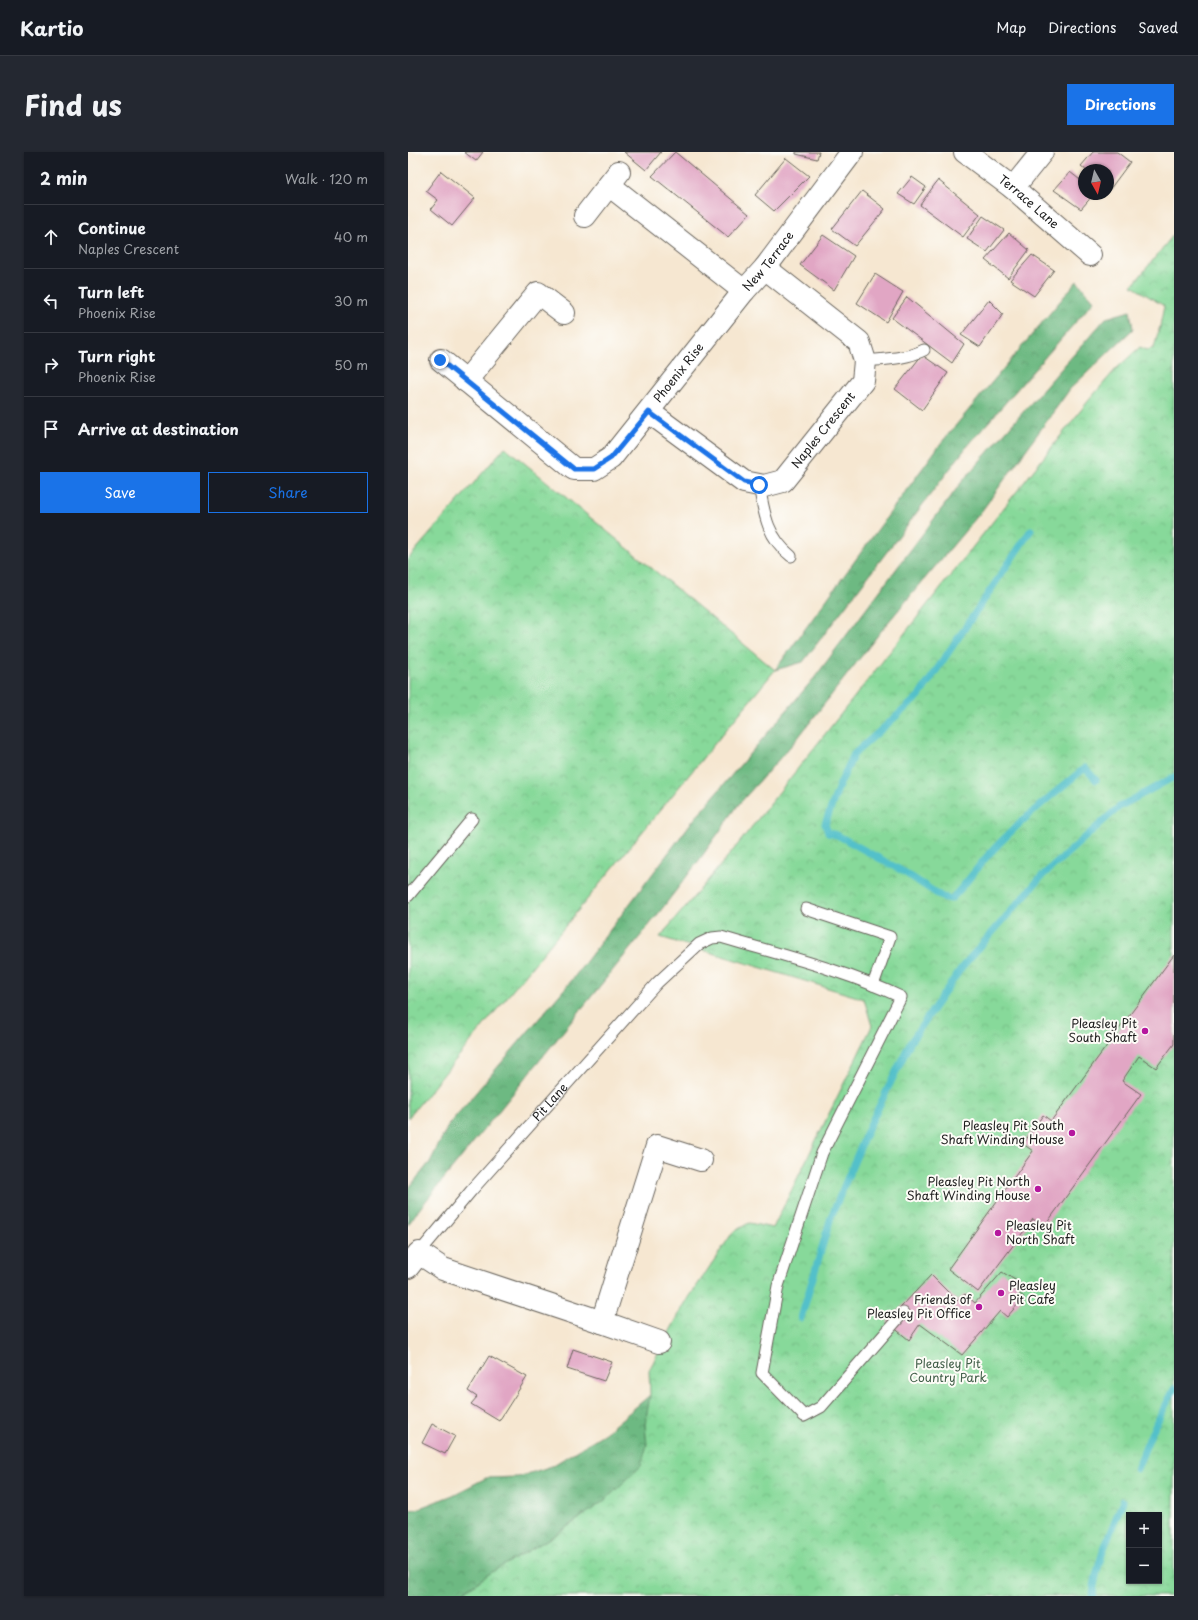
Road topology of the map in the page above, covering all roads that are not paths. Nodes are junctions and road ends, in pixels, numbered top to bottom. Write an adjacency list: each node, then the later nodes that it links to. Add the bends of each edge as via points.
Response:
1 (852, 152): 7 (street, New Terrace)
2 (965, 152): 4 (street, Terrace Lane)
3 (1042, 152): 4 (street)
4 (1013, 188): 6 (street, Terrace Lane)
5 (585, 216): 8 (street, New Terrace, via 614,178)
6 (1090, 255)
7 (765, 268): 8 (street, New Terrace); 12 (street, Naples Crescent, via 859,342)
8 (744, 291): 14 (street, Phoenix Rise)
9 (564, 313): 13 (street, via 538,293)
10 (924, 350): 12 (lane, via 897,358)
11 (440, 360): 13 (street, Phoenix Rise)
12 (865, 361): 15 (street, Naples Crescent, via 863,380 783,481)
13 (466, 381): 14 (street, Phoenix Rise, via 574,469 594,469 611,458)
14 (649, 412): 15 (street, Naples Crescent, via 744,482)
15 (759, 485): 16 (lane, via 764,515 770,530 781,548)
16 (791, 556)
17 (472, 820): 18 (lane)
18 (408, 896)
19 (806, 909): 20 (lane, via 890,938)
20 (873, 985): 22 (lane, Pit Lane, via 721,938 712,938 698,944 657,983 471,1191); 23 (lane, via 901,997 822,1153 778,1286 762,1373 804,1416 821,1407)
21 (701, 1160): 24 (street, via 657,1146)
22 (414, 1260): 24 (street)
23 (903, 1313)
24 (602, 1322): 25 (street)
25 (659, 1342)

